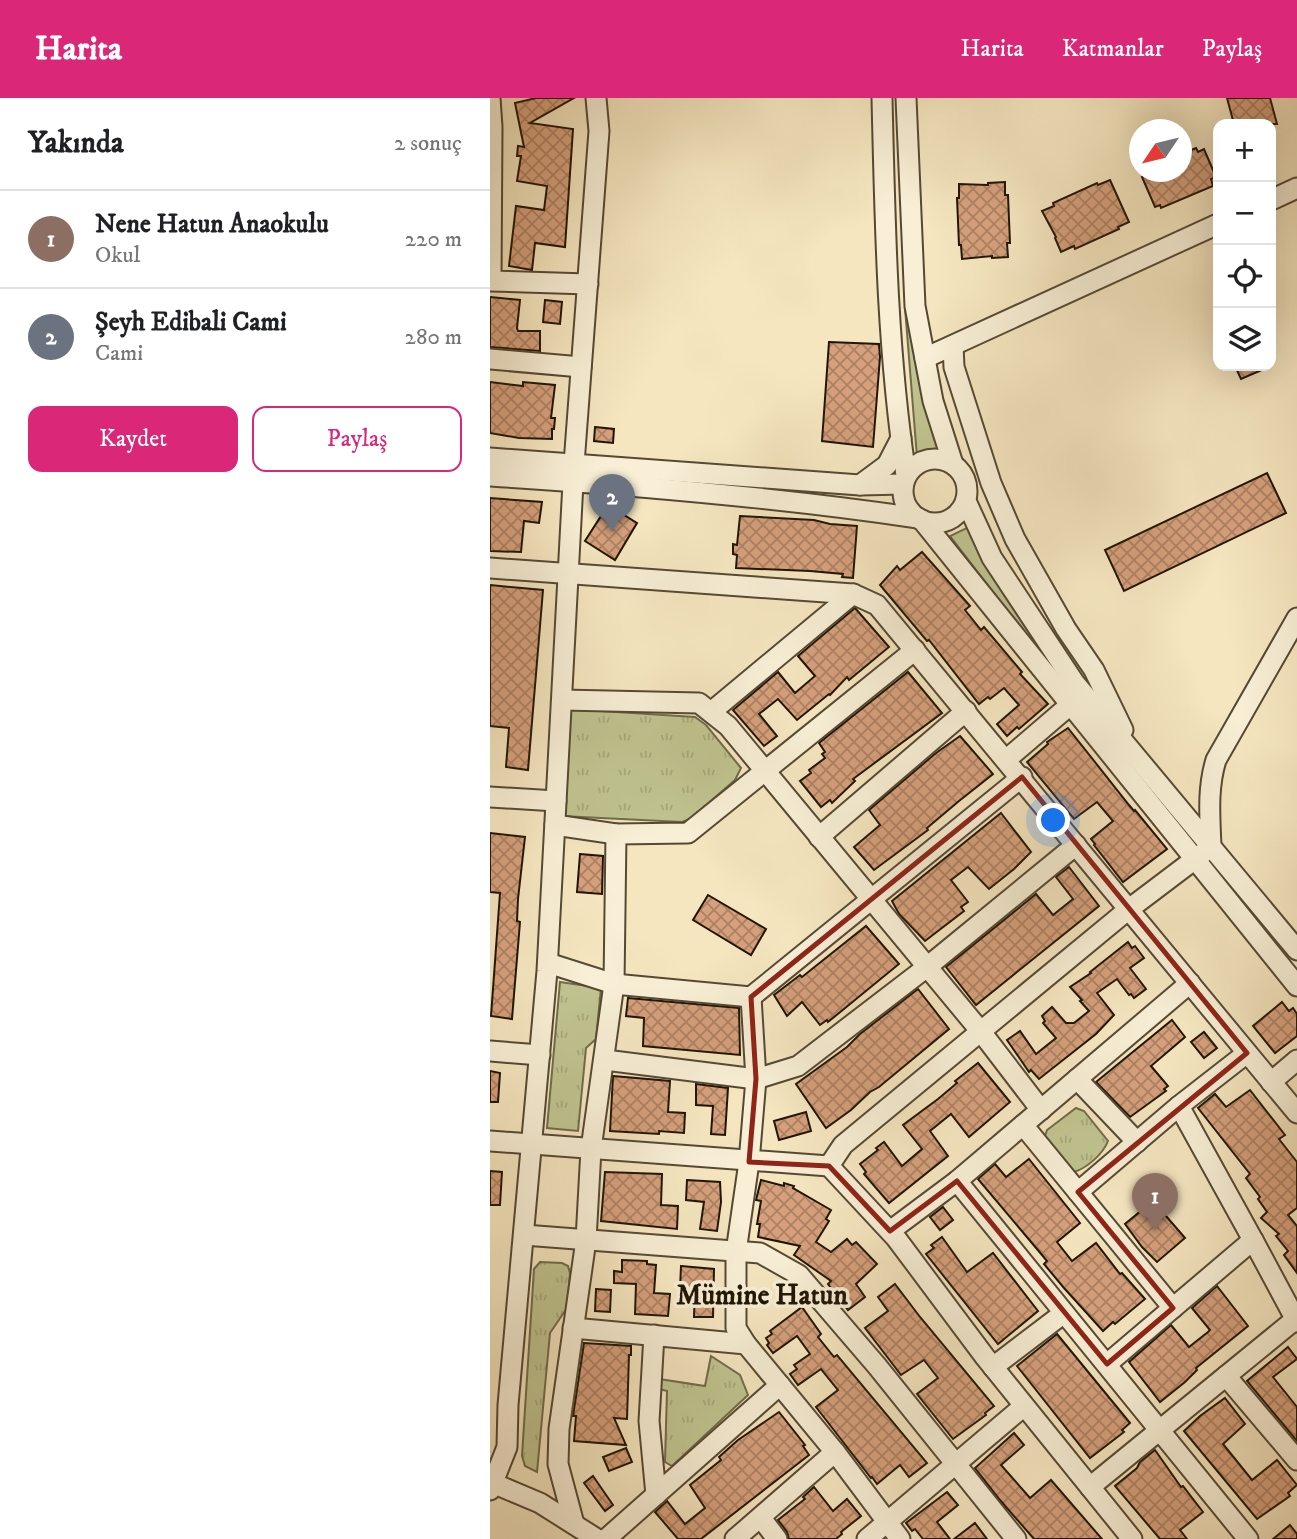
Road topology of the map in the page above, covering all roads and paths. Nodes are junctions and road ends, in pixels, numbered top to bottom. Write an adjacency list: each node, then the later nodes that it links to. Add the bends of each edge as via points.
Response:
1 (490, 98): 5 (street)
2 (596, 98): 10 (street, via 599,131)
3 (882, 98): 15 (street, via 888,285)
4 (906, 98): 12 (street, via 915,306)
5 (491, 128): 9 (street)
6 (1297, 188): 7 (street)
7 (1276, 198)
8 (1213, 227): 11 (street)
9 (490, 281): 10 (street)
10 (588, 284): 14 (street)
11 (953, 346): 12 (street); 33 (street, via 954,367 996,495 1036,577 1094,670)
12 (925, 358): 17 (street)
13 (490, 359): 14 (street)
14 (582, 367): 18 (street)
15 (901, 438): 20 (street); 21 (street, via 887,465)
16 (490, 458): 18 (street)
17 (953, 464): 20 (street, via 929,459 912,467); 22 (street, via 967,482)
18 (574, 473): 19 (street); 21 (street); 23 (street); 25 (street)
19 (490, 476)
20 (905, 480): 21 (street); 23 (street, via 905,503)
21 (860, 485)
22 (966, 501): 23 (street, via 946,522); 33 (street, via 992,558 1023,608 1074,682)
23 (920, 519): 30 (street)
24 (490, 568): 25 (street)
25 (569, 574): 26 (street); 29 (street)
26 (853, 594): 28 (street, via 877,605); 32 (street)
27 (1297, 618): 43 (street, via 1216,760)
28 (915, 650): 31 (street); 35 (street)
29 (562, 700): 32 (street, via 699,703); 38 (street)
30 (1070, 705): 34 (street); 43 (street)
31 (966, 710): 34 (street); 41 (street)
32 (711, 712): 35 (street, via 729,726)
33 (1138, 759): 43 (street)
34 (1007, 760): 36 (street)
35 (766, 772): 40 (street, via 688,833); 41 (street)
36 (1022, 777): 42 (street); 44 (street)
37 (490, 797): 38 (street)
38 (556, 801): 39 (street)
39 (555, 825): 40 (street); 47 (street)
40 (616, 834): 50 (street)
41 (819, 836): 44 (street)
42 (1076, 845): 45 (street); 48 (street)
43 (1203, 853): 45 (street); 46 (street); 51 (street)
44 (871, 899): 48 (street); 52 (street)
45 (1129, 909): 49 (street); 53 (street)
46 (1297, 950)
47 (548, 963): 50 (street); 56 (street)
48 (927, 967): 53 (street); 59 (street, via 798,1066)
49 (1190, 983): 55 (street); 60 (street)
50 (614, 984): 52 (street); 57 (street)
51 (1297, 986)
52 (751, 997): 59 (street)
53 (982, 1033): 63 (street); 71 (street, via 843,1145)
54 (490, 1051): 56 (street)
55 (1247, 1053): 61 (street); 62 (street)
56 (540, 1055): 68 (street)
57 (605, 1060): 59 (street); 69 (street)
58 (1297, 1060): 61 (street)
59 (756, 1079): 70 (street)
60 (1077, 1079): 63 (street); 67 (street)
61 (1271, 1082): 64 (street)
62 (1179, 1106): 67 (street); 77 (street)
63 (1041, 1110): 65 (street)
64 (1297, 1113)
65 (1023, 1125): 72 (street); 73 (street)
66 (490, 1142): 68 (street)
67 (1137, 1142): 73 (street)
68 (532, 1144): 69 (street); 75 (street)
69 (591, 1149): 70 (street); 76 (street)
70 (749, 1162): 71 (street); 78 (street)
71 (829, 1166): 74 (street)
72 (957, 1181): 74 (street); 80 (street)
73 (1078, 1192): 79 (street)
74 (890, 1231): 86 (street)
75 (523, 1235): 76 (street); 94 (street, via 507,1447)
76 (586, 1240): 78 (street); 82 (street)
77 (1253, 1240): 79 (street); 81 (street)
78 (736, 1251): 84 (street, via 736,1328); 93 (street, via 760,1254 799,1275)
79 (1173, 1308): 85 (street)
80 (1064, 1312): 85 (street); 86 (street)
81 (1296, 1320): 87 (street)
82 (573, 1328): 83 (street); 99 (street, via 558,1464)
83 (654, 1335): 84 (street); 96 (street, via 649,1421)
84 (746, 1344): 88 (street)
85 (1107, 1364): 90 (street)
86 (993, 1367): 89 (street)
87 (1226, 1376): 90 (street); 92 (street)
88 (780, 1385): 91 (street); 96 (street)
89 (1024, 1406): 93 (street); 95 (street)
90 (1160, 1430): 95 (street); 108 (street)
91 (835, 1452): 97 (street); 98 (street)
92 (1297, 1460)
93 (956, 1464): 98 (street); 106 (street)
94 (491, 1485): 99 (street, via 540,1503)
95 (1090, 1487): 107 (street)
96 (656, 1495): 101 (street)
97 (761, 1518): 102 (street); 103 (street)
98 (886, 1523): 104 (street); 105 (street)
99 (574, 1524): 100 (street)
100 (597, 1539)
101 (606, 1539)
102 (734, 1539)
103 (777, 1539)
104 (867, 1539)
105 (900, 1539)
106 (1016, 1539)
107 (1132, 1539)
108 (1248, 1539)

